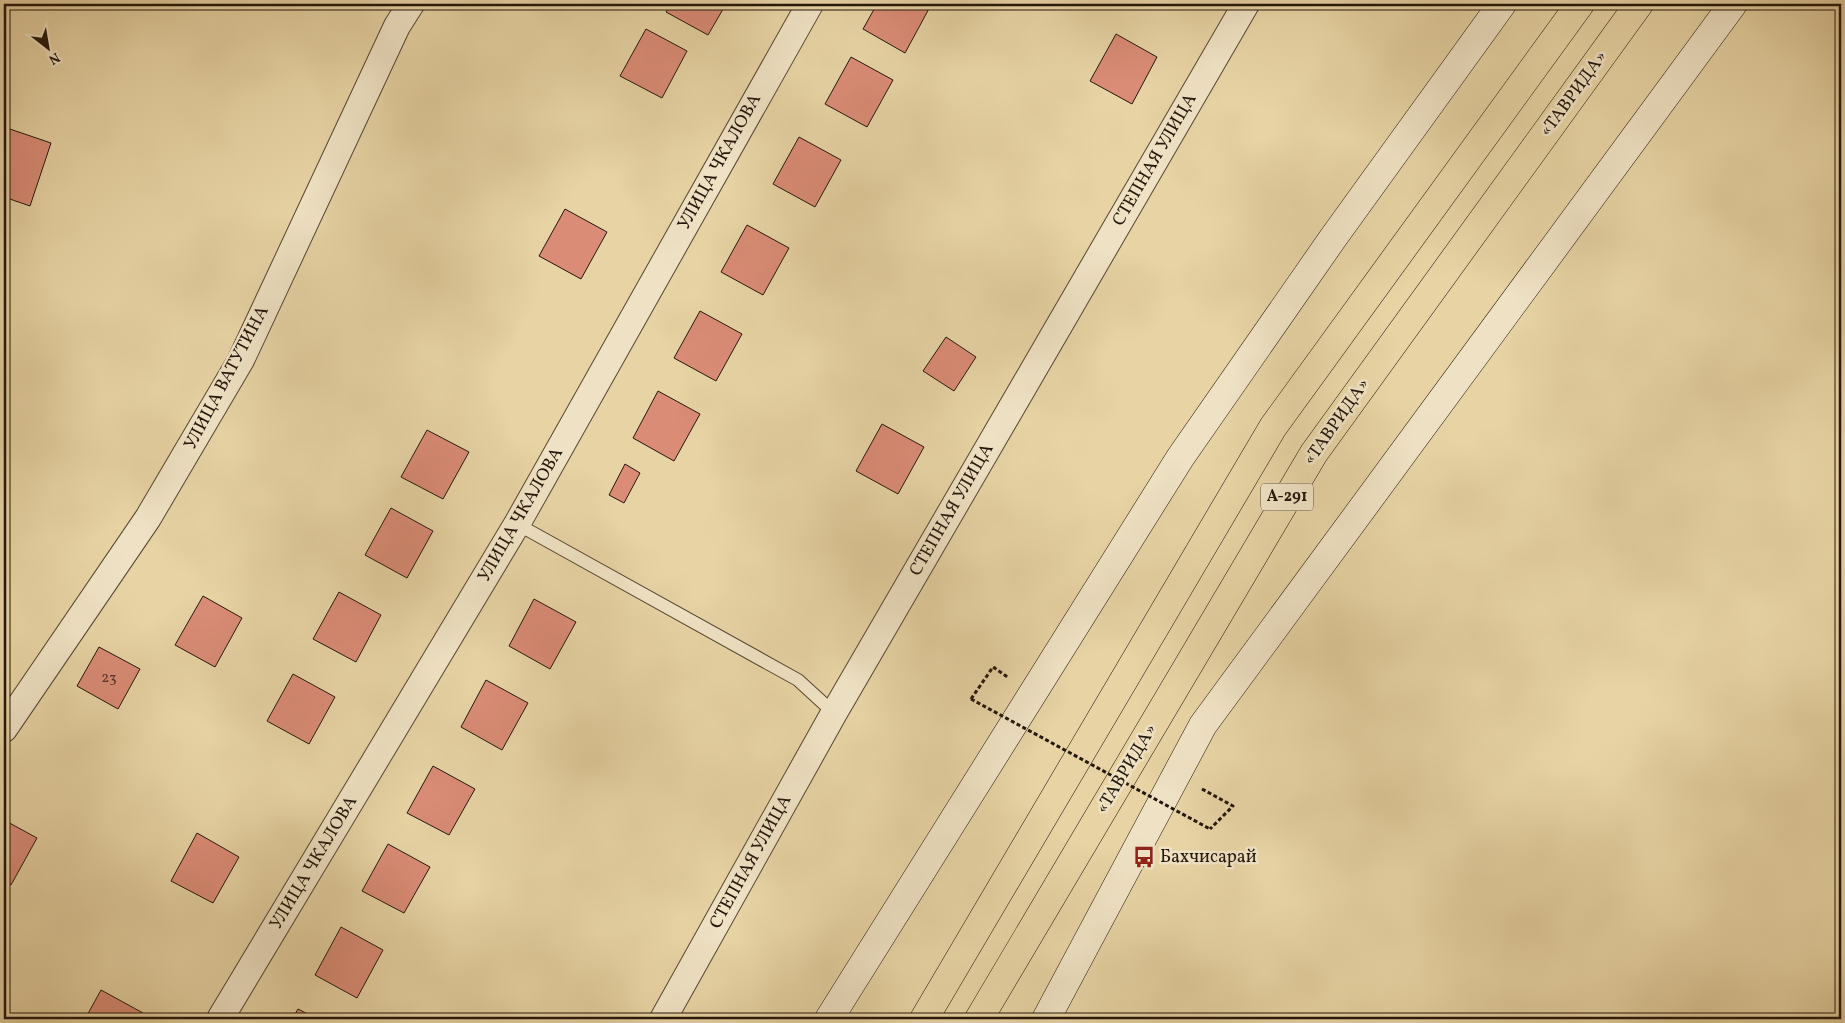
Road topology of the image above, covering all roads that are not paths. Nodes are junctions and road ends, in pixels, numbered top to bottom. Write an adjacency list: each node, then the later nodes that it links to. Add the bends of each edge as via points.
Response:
1 (411, 4): 10 (street, УЛИЦА ВАТУТИНА, via 397,26 241,360 148,518)
2 (810, 4): 8 (street, УЛИЦА ЧКАЛОВА)
3 (1246, 4): 9 (street, СТЕПНАЯ УЛИЦА)
4 (1502, 4): 13 (main road, via 1180,458)
5 (1580, 4): 14 (highway, А-291, via 1273,427)
6 (1639, 4): 15 (highway, «ТАВРИДА» / А-291, via 1314,453)
7 (1733, 4): 16 (main road, via 1202,725)
8 (517, 524): 9 (lane, via 798,680); 11 (street, УЛИЦА ЧКАЛОВА)
9 (834, 713): 12 (street, СТЕПНАЯ УЛИЦА)
10 (4, 729)
11 (220, 1019)
12 (663, 1019)
13 (829, 1019)
14 (924, 1019)
15 (979, 1019)
16 (1046, 1019)

